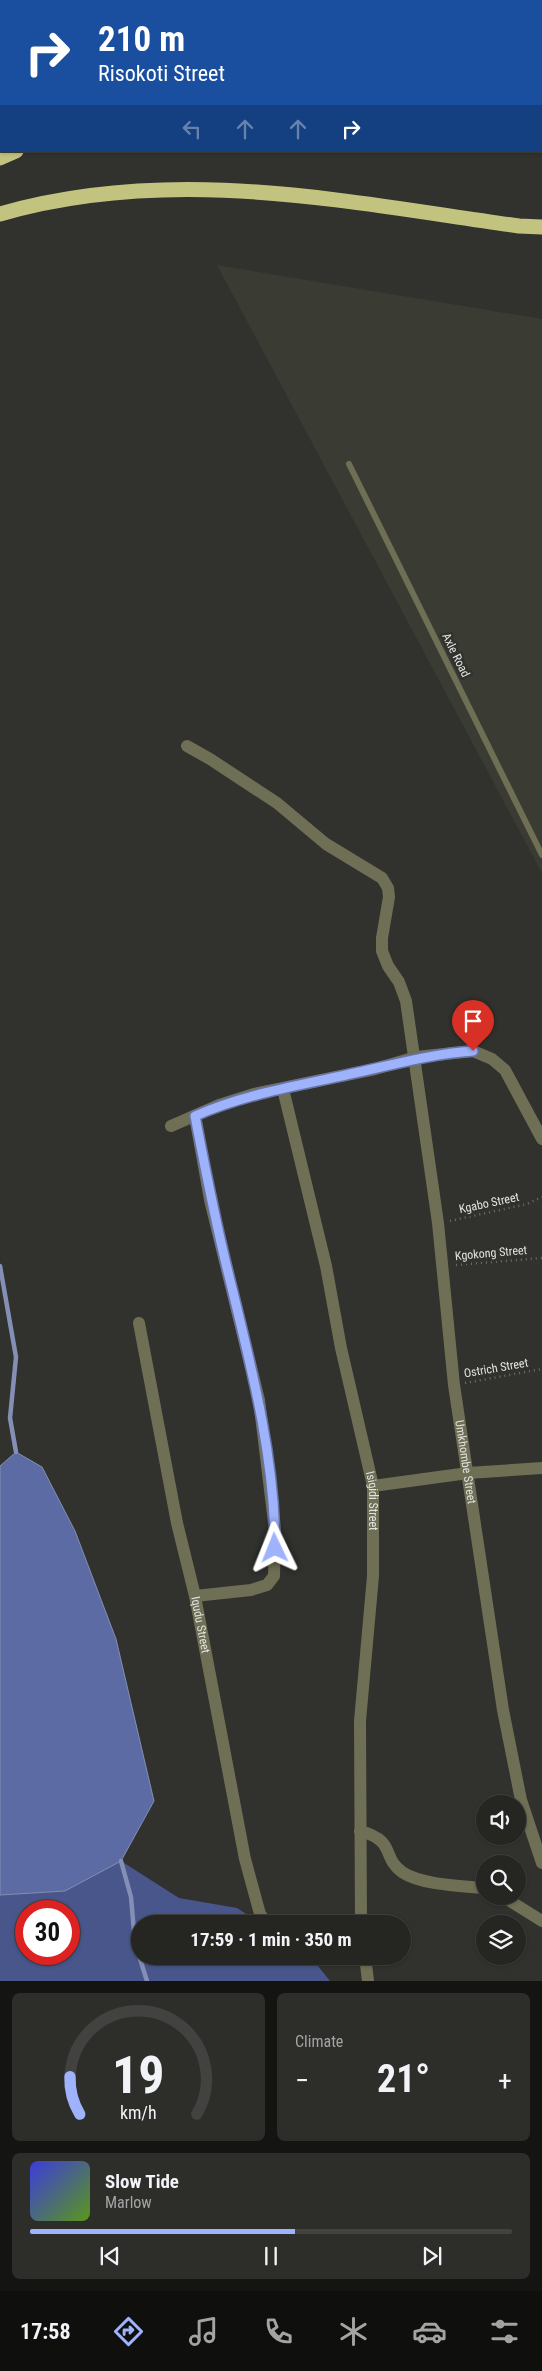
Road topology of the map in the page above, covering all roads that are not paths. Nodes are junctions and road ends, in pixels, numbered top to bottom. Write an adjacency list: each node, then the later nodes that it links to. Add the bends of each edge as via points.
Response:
1 (14, 152): 2 (highway)
2 (0, 158)
3 (0, 214): 4 (highway, via 70,198 146,189 212,189 261,192)
4 (542, 227)
5 (350, 464): 7 (lane, Axle Road)
6 (187, 746): 8 (street, Umkhombe Street, via 277,803 326,844 382,878 389,897 382,951 406,1001)
7 (542, 855)
8 (416, 1058): 9 (street); 12 (street, via 473,1051 492,1059 501,1065 514,1083); 15 (street, Umkhombe Street, via 438,1223 454,1385)
9 (283, 1089): 10 (street, via 254,1094); 16 (street, Isigidi Street, via 326,1266)
10 (195, 1116): 11 (street); 17 (street, via 210,1200 259,1400 275,1531 274,1576 266,1584 251,1590)
11 (171, 1126)
12 (542, 1139)
13 (139, 1322): 17 (street, Iqudu Street, via 177,1524)
14 (542, 1468): 15 (street)
15 (468, 1473): 16 (street); 19 (street, Umkhombe Street, via 510,1751 521,1800)
16 (373, 1486): 18 (street, Isigidi Street, via 373,1576 360,1721)
17 (195, 1596): 22 (street, Iqudu Street, via 245,1858)
18 (360, 1831): 20 (street, via 374,1834 383,1841 402,1872 422,1880); 23 (street, Isigidi Street)
19 (542, 1863)
20 (476, 1887)
21 (516, 1905): 24 (street)
22 (261, 1915)
23 (361, 1915)
24 (542, 1921)
25 (366, 1965): 26 (street)
26 (368, 1981)

